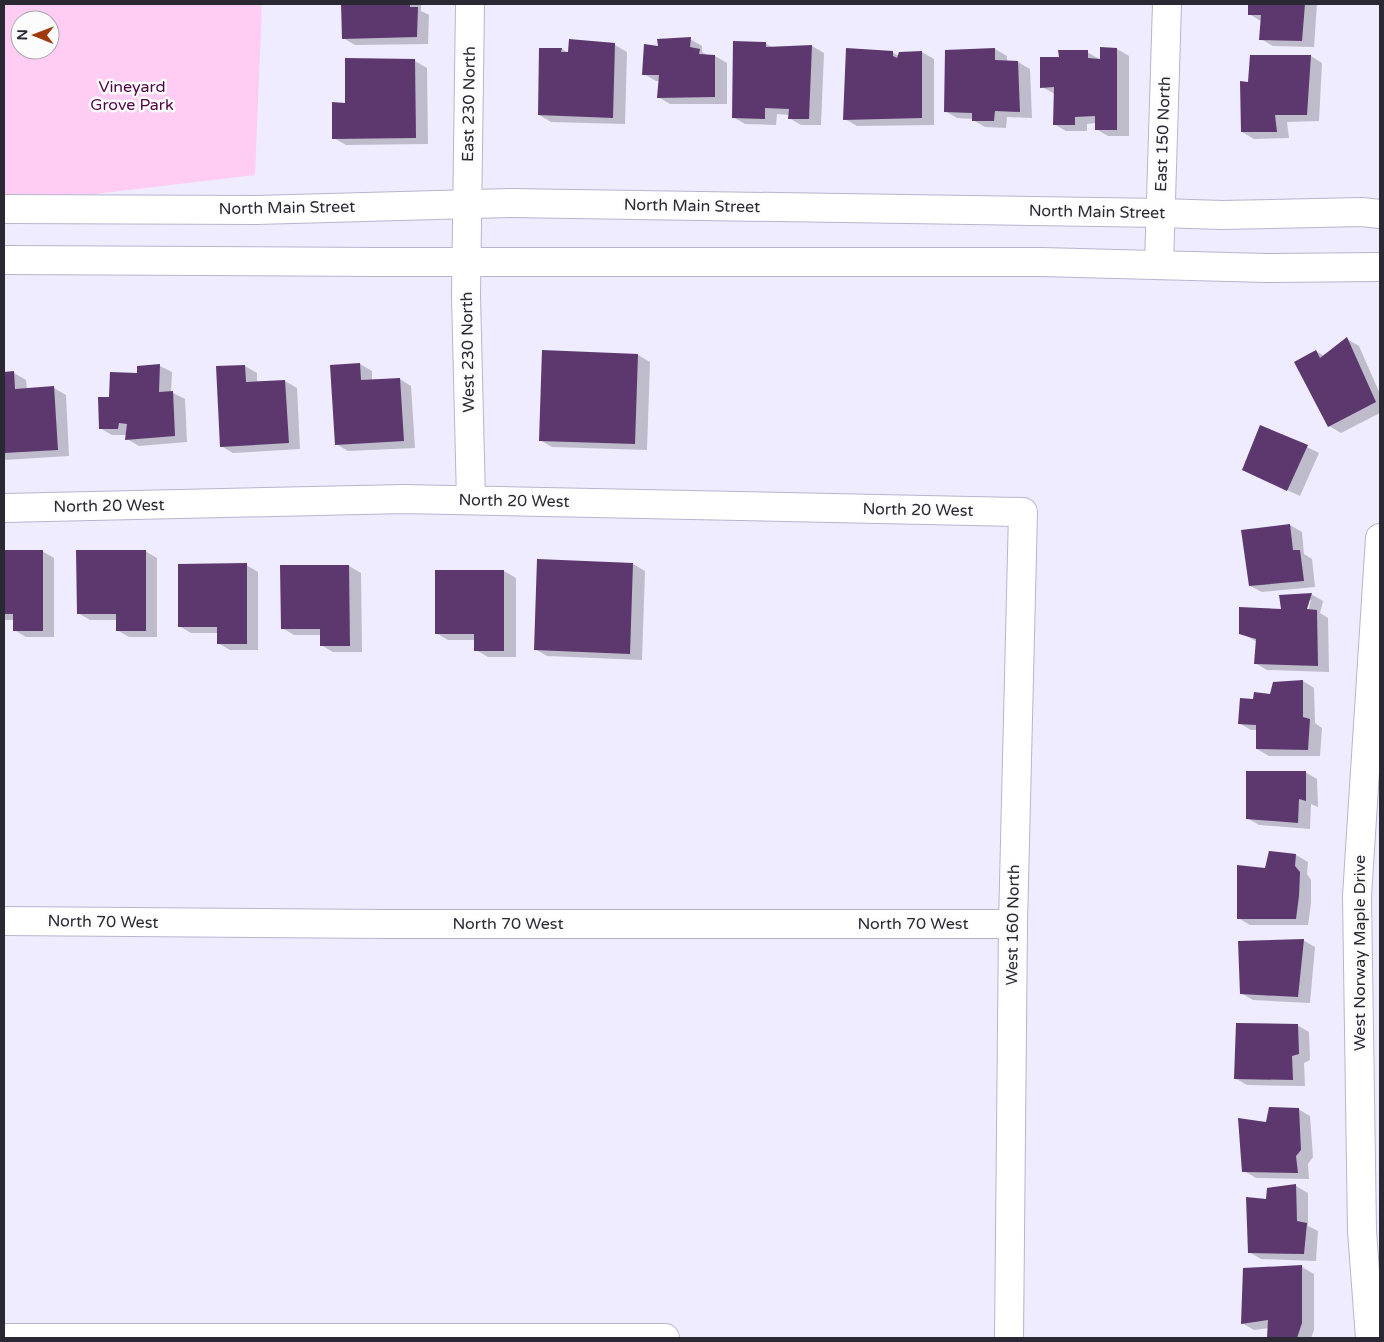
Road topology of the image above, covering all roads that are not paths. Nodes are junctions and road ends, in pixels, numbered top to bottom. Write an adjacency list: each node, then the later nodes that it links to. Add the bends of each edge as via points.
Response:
1 (470, 4): 3 (street, East 230 North)
2 (1167, 4): 5 (street, East 150 North)
3 (467, 204): 4 (street, North Main Street, via 256,210); 5 (street, North Main Street); 8 (street, West 230 North)
4 (4, 209)
5 (1161, 213): 6 (street, North Main Street); 9 (street, East 150 North)
6 (1380, 214)
7 (4, 260): 8 (street)
8 (466, 262): 9 (street); 11 (street, West 230 North)
9 (1159, 265): 10 (street)
10 (1380, 267)
11 (471, 500): 12 (street, North 20 West, via 383,499); 13 (street, North 20 West)
12 (4, 508)
13 (1023, 512): 16 (street, West 160 North)
14 (1380, 538): 17 (street, West Norway Maple Drive, via 1357,896)
15 (4, 921): 16 (street, North 70 West)
16 (1013, 924): 21 (street, West 160 North)
17 (1371, 1232): 22 (street, West Norway Maple Drive)
18 (4, 1338): 19 (street)
19 (338, 1338): 20 (street)
20 (665, 1338)
21 (1009, 1338)
22 (1370, 1338)

